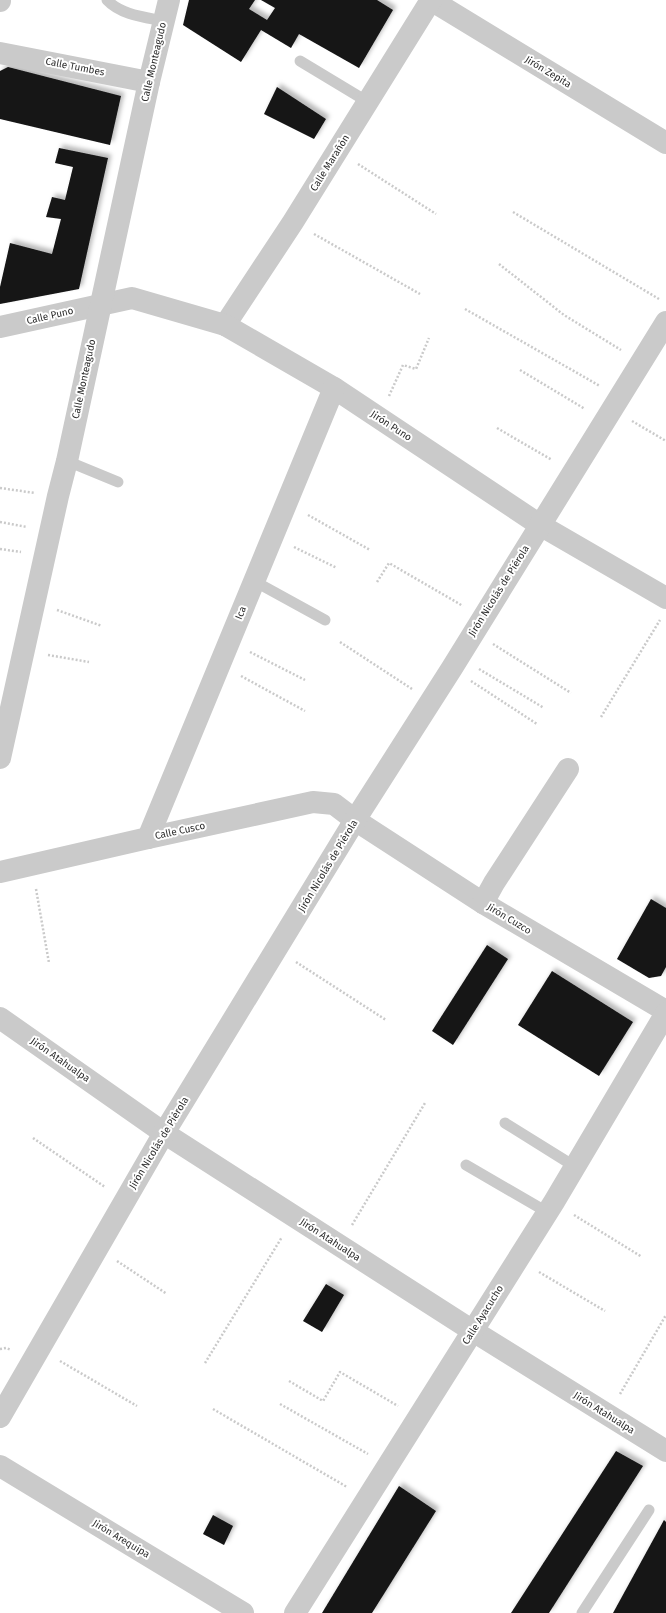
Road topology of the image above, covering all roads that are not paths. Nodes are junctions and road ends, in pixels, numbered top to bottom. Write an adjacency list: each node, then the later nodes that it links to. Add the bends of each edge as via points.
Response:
1 (107, 0): 3 (lane, via 114,8 137,16)
2 (431, 0): 7 (street, Calle Marañón); 8 (street, Jirón Zepita)
3 (166, 10): 6 (street, Calle Monteagudo)
4 (0, 53): 6 (street, Calle Tumbes)
5 (300, 62): 7 (lane)
6 (149, 82): 9 (street, Calle Monteagudo)
7 (368, 102): 11 (street, Calle Marañón)
8 (666, 143)
9 (100, 305): 11 (street, Jirón Puno, via 132,298); 12 (street, Calle Puno); 14 (street, Calle Monteagudo)
10 (666, 322): 16 (street, Jirón Nicolás de Piérola)
11 (225, 325): 13 (street, Jirón Puno)
12 (0, 327)
13 (334, 388): 16 (street, Jirón Puno); 17 (street, Ica)
14 (67, 461): 15 (lane); 20 (street, Calle Monteagudo)
15 (118, 482)
16 (540, 525): 18 (street, Jirón Puno); 22 (street, Jirón Nicolás de Piérola)
17 (254, 581): 19 (lane); 23 (street, Ica)
18 (664, 607)
19 (325, 620)
20 (0, 758)
21 (568, 769): 25 (street)
22 (355, 820): 23 (street, Calle Cusco, via 334,804 314,802); 25 (street, Jirón Cuzco); 29 (street, Jirón Nicolás de Piérola)
23 (148, 838): 24 (street, Calle Cusco)
24 (0, 872)
25 (483, 903): 26 (street, Jirón Cuzco)
26 (666, 1012): 31 (street, Calle Ayacucho)
27 (0, 1018): 29 (street, Jirón Atahualpa)
28 (505, 1123): 31 (lane)
29 (164, 1133): 33 (street, Jirón Atahualpa); 34 (street, Jirón Nicolás de Piérola)
30 (466, 1165): 32 (lane)
31 (574, 1166): 32 (street, Calle Ayacucho)
32 (550, 1207): 33 (street, Calle Ayacucho)
33 (473, 1332): 35 (street, Jirón Atahualpa); 39 (street, Calle Ayacucho)
34 (0, 1417)
35 (666, 1451)
36 (0, 1466): 38 (street, Jirón Arequipa)
37 (649, 1510): 40 (lane)
38 (243, 1613)
39 (295, 1613)
40 (582, 1613)

